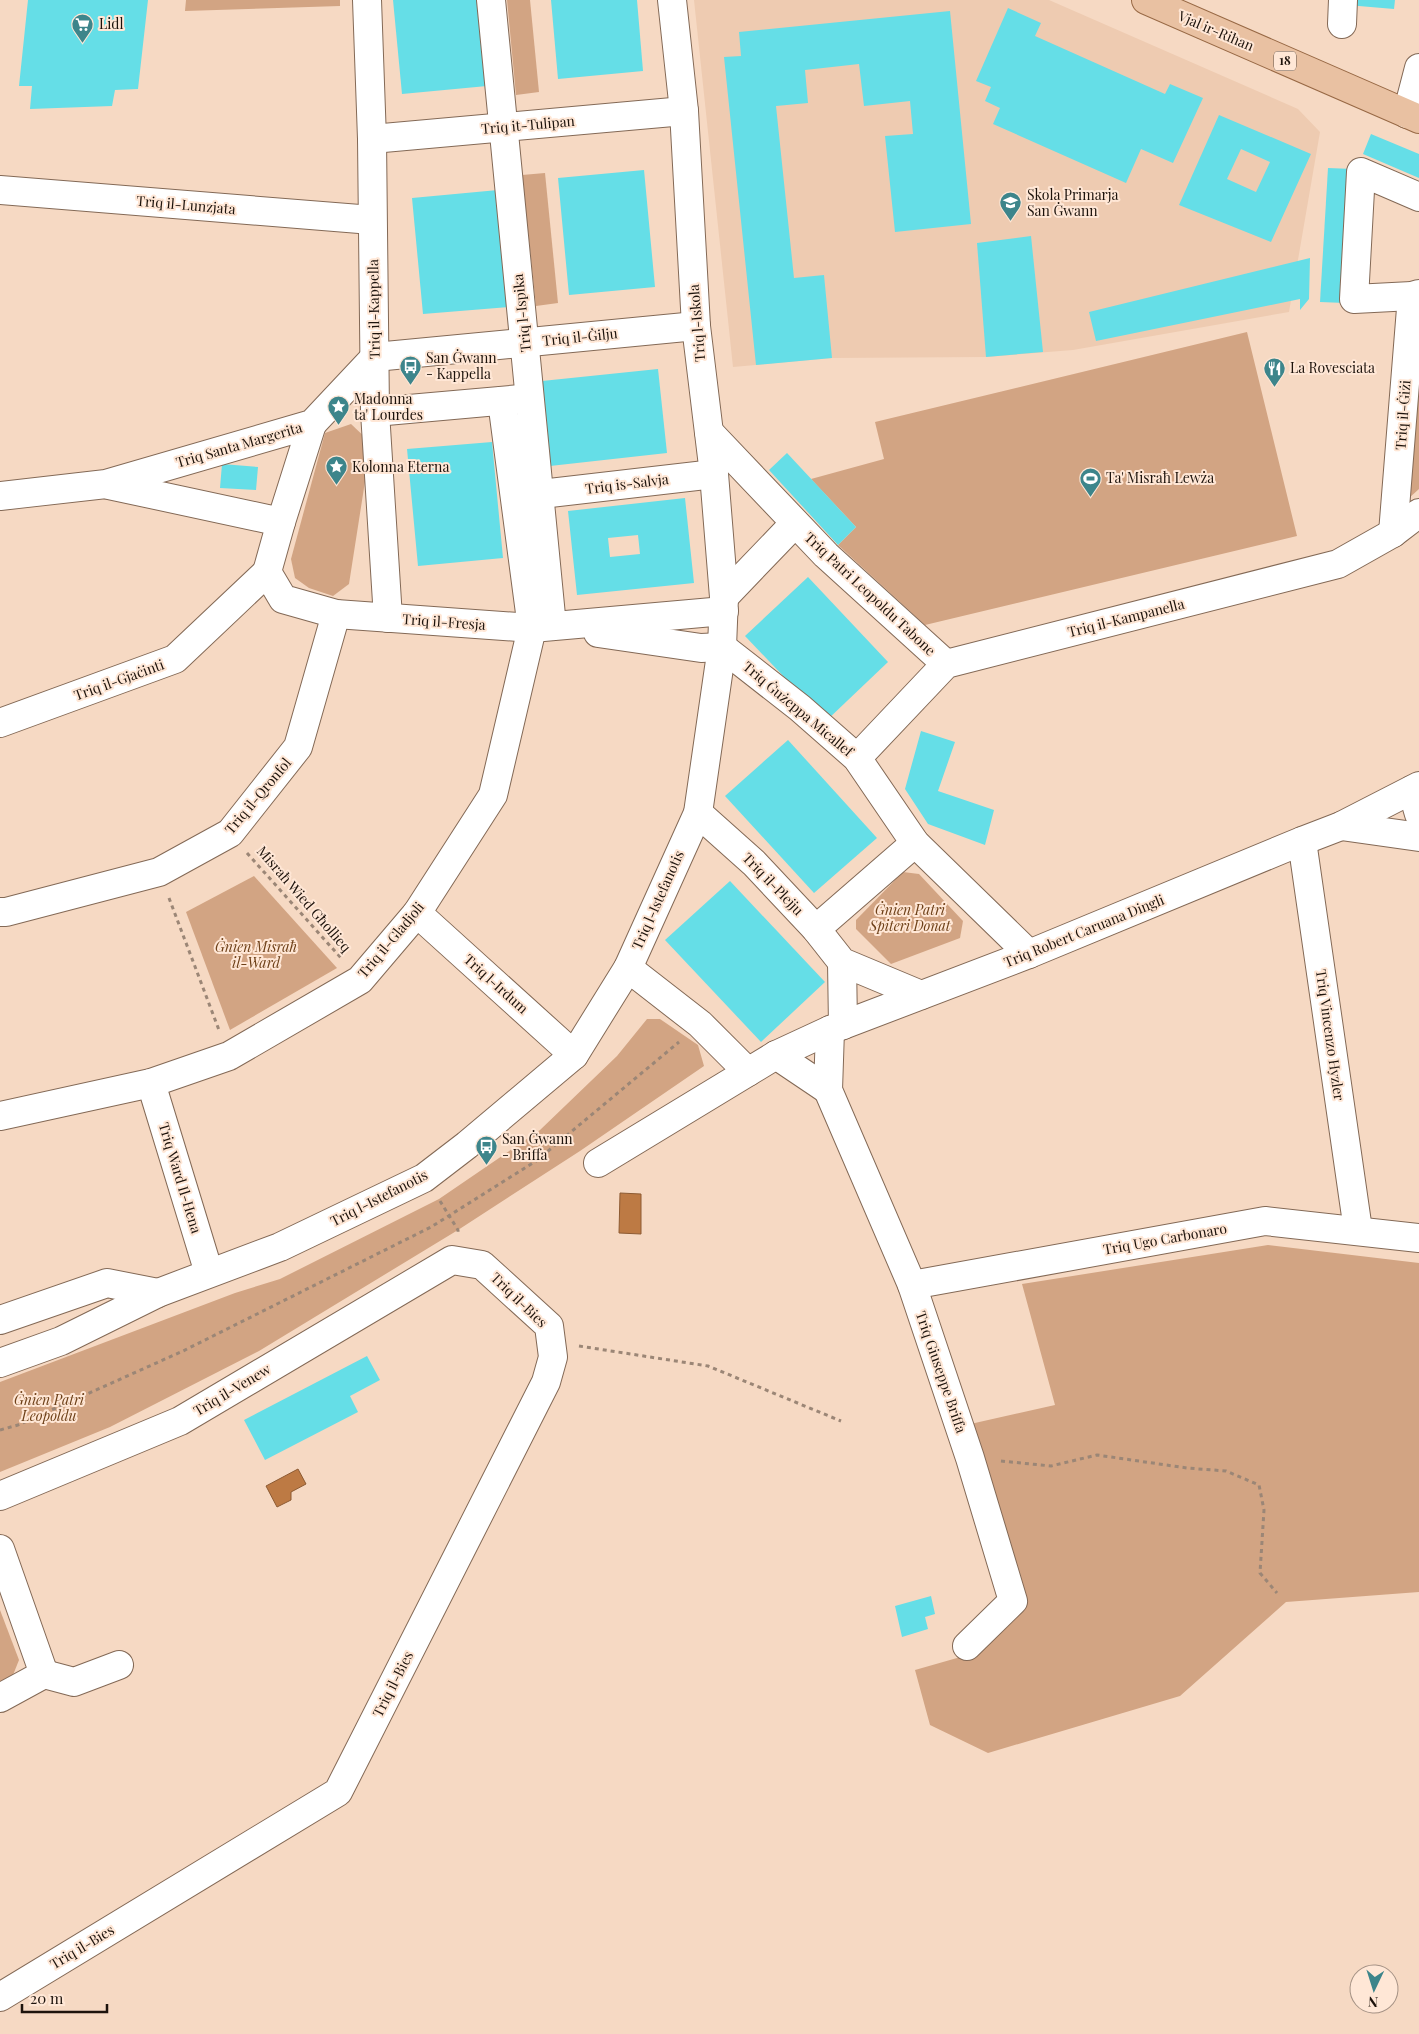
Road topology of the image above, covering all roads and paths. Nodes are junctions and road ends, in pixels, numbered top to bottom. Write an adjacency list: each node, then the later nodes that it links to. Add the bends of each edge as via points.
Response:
1 (367, 0): 9 (street, Triq il-Kappella)
2 (491, 0): 8 (street, Triq l-Ispika)
3 (672, 0): 6 (street, Triq l-Iskola)
4 (1146, 1): 7 (main road, Vjal ir-Riħan / 18)
5 (1419, 68): 7 (street)
6 (684, 110): 8 (street, Triq it-Tulipan); 14 (street, Triq l-Iskola)
7 (1413, 116)
8 (503, 128): 9 (street, Triq it-Tulipan); 15 (street, Triq l-Ispika)
9 (372, 139): 12 (street, Triq il-Kappella)
10 (0, 190): 12 (street, Triq il-Lunzjata)
11 (1419, 197): 13 (street, via 1362,172 1354,299)
12 (372, 220): 16 (street, Triq il-Kappella)
13 (1415, 295): 29 (street, Triq il-Ġiżi)
14 (696, 326): 15 (street, Triq il-Ġilju); 21 (street, Triq l-Iskola)
15 (525, 343): 16 (street, Triq il-Ġilju); 17 (street, Triq l-Ispika)
16 (375, 357): 19 (street, Triq il-Kappella); 20 (street, Triq Santa Margerita)
17 (530, 399): 18 (street); 24 (street, Triq l-Ispika)
18 (502, 401): 19 (street); 34 (street)
19 (376, 412): 33 (street, Triq il-Kappella)
20 (312, 424): 23 (street, Triq Santa Margerita); 27 (street)
21 (709, 432): 22 (street, Triq l-Iskola); 28 (street, Triq Patri Leopoldu Tabone)
22 (714, 474): 24 (street, Triq is-Salvja); 31 (street, Triq l-Iskola)
23 (106, 484): 25 (street, Triq Santa Margerita); 27 (street, Triq Santa Margerita)
24 (540, 494): 34 (street, Triq l-Ispika)
25 (0, 496)
26 (1419, 513): 29 (street, Triq il-Kampanella)
27 (281, 522): 30 (street)
28 (795, 523): 31 (street); 36 (street, Triq Patri Leopoldu Tabone)
29 (1393, 533): 36 (street, Triq il-Kampanella, via 1338,564)
30 (267, 572): 32 (street, via 283,599); 37 (street, Triq il-Gjaċinti, via 175,659)
31 (724, 604): 34 (street, Triq il-Fresja); 35 (street, Triq l-Iskola)
32 (336, 614): 33 (street, Triq il-Fresja); 42 (street, Triq il-Qronfol, via 298,747)
33 (388, 618): 34 (street, Triq il-Fresja)
34 (542, 627): 35 (street, Triq il-Fresja, via 701,648); 48 (street, Triq il-Gladjoli, via 493,795)
35 (722, 646): 38 (street, Triq Ġużeppa Micallef); 40 (street, Triq l-Istefanotis)
36 (946, 664): 38 (street)
37 (0, 723)
38 (857, 758): 45 (street, Triq Ġużeppa Micallef)
39 (1417, 797): 41 (street, Triq Robert Caruana Dingli)
40 (698, 813): 49 (street, Triq il-Plejju, via 754,862); 52 (street, Triq l-Istefanotis)
41 (1341, 826): 43 (street); 44 (street, Triq Robert Caruana Dingli)
42 (230, 833): 46 (street, Triq il-Qronfol); 53 (path, Misraħ Wied Għollieq)
43 (1419, 837)
44 (1302, 840): 50 (street, Triq Robert Caruana Dingli); 67 (street, Triq Vincenzo Hyzler)
45 (915, 843): 49 (street); 50 (street, Triq Ġużeppa Micallef)
46 (160, 872): 47 (street, Triq il-Qronfol); 59 (path)
47 (0, 912)
48 (417, 913): 53 (street, Triq il-Gladjoli); 57 (street, Triq l-Irdum)
49 (816, 929): 51 (street, Triq il-Plejju)
50 (1029, 954): 54 (street, Triq Robert Caruana Dingli)
51 (842, 962): 54 (street, Triq il-Plejju); 56 (street)
52 (628, 968): 55 (street); 57 (street, Triq l-Istefanotis)
53 (360, 980): 59 (street, Triq il-Gladjoli)
54 (921, 995): 56 (street, Triq Robert Caruana Dingli)
55 (700, 1024): 60 (street); 66 (path, via 536,1161)
56 (836, 1028): 58 (street, Triq Robert Caruana Dingli); 62 (street, Triq Giuseppe Briffa)
57 (574, 1055): 65 (street, Triq l-Istefanotis)
58 (776, 1055): 60 (street, Triq Robert Caruana Dingli); 62 (street)
59 (229, 1056): 61 (street, Triq il-Gladjoli)
60 (748, 1072): 64 (street, Triq Robert Caruana Dingli)
61 (151, 1084): 63 (street, Triq il-Gladjoli); 70 (street, Triq Ward Il-Hena)
62 (828, 1090): 71 (street, Triq Giuseppe Briffa)
63 (0, 1116)
64 (598, 1163)
65 (424, 1178): 66 (path); 70 (street, Triq l-Istefanotis, via 280,1247)
66 (450, 1216): 69 (path, via 458,1230); 77 (path, via 183,1351 18,1425)
67 (1358, 1230): 68 (street, Triq Ugo Carbonaro); 71 (street, Triq Ugo Carbonaro, via 1265,1221)
68 (1419, 1238)
69 (452, 1260): 74 (street, Triq il-Bies, via 482,1265 549,1326); 79 (street, Triq il-Venew, via 180,1421)
70 (209, 1273): 72 (street, Triq l-Istefanotis)
71 (912, 1285): 78 (street, Triq Giuseppe Briffa)
72 (158, 1293): 73 (street, via 107,1283); 75 (street, Triq l-Istefanotis, via 61,1341)
73 (0, 1320)
74 (551, 1342): 76 (path, via 708,1366); 86 (street, Triq il-Bies, via 552,1357 546,1382 338,1792)
75 (0, 1363)
76 (841, 1421)
77 (0, 1430)
78 (970, 1458): 81 (path, via 1051,1466 1097,1455 1226,1471 1259,1485 1264,1510 1260,1573); 82 (street, Triq Giuseppe Briffa, via 1013,1601)
79 (0, 1496)
80 (0, 1549): 84 (street)
81 (1277, 1593)
82 (967, 1646)
83 (119, 1665): 84 (street, via 74,1682)
84 (44, 1674): 85 (street)
85 (0, 1698)
86 (0, 1997)

